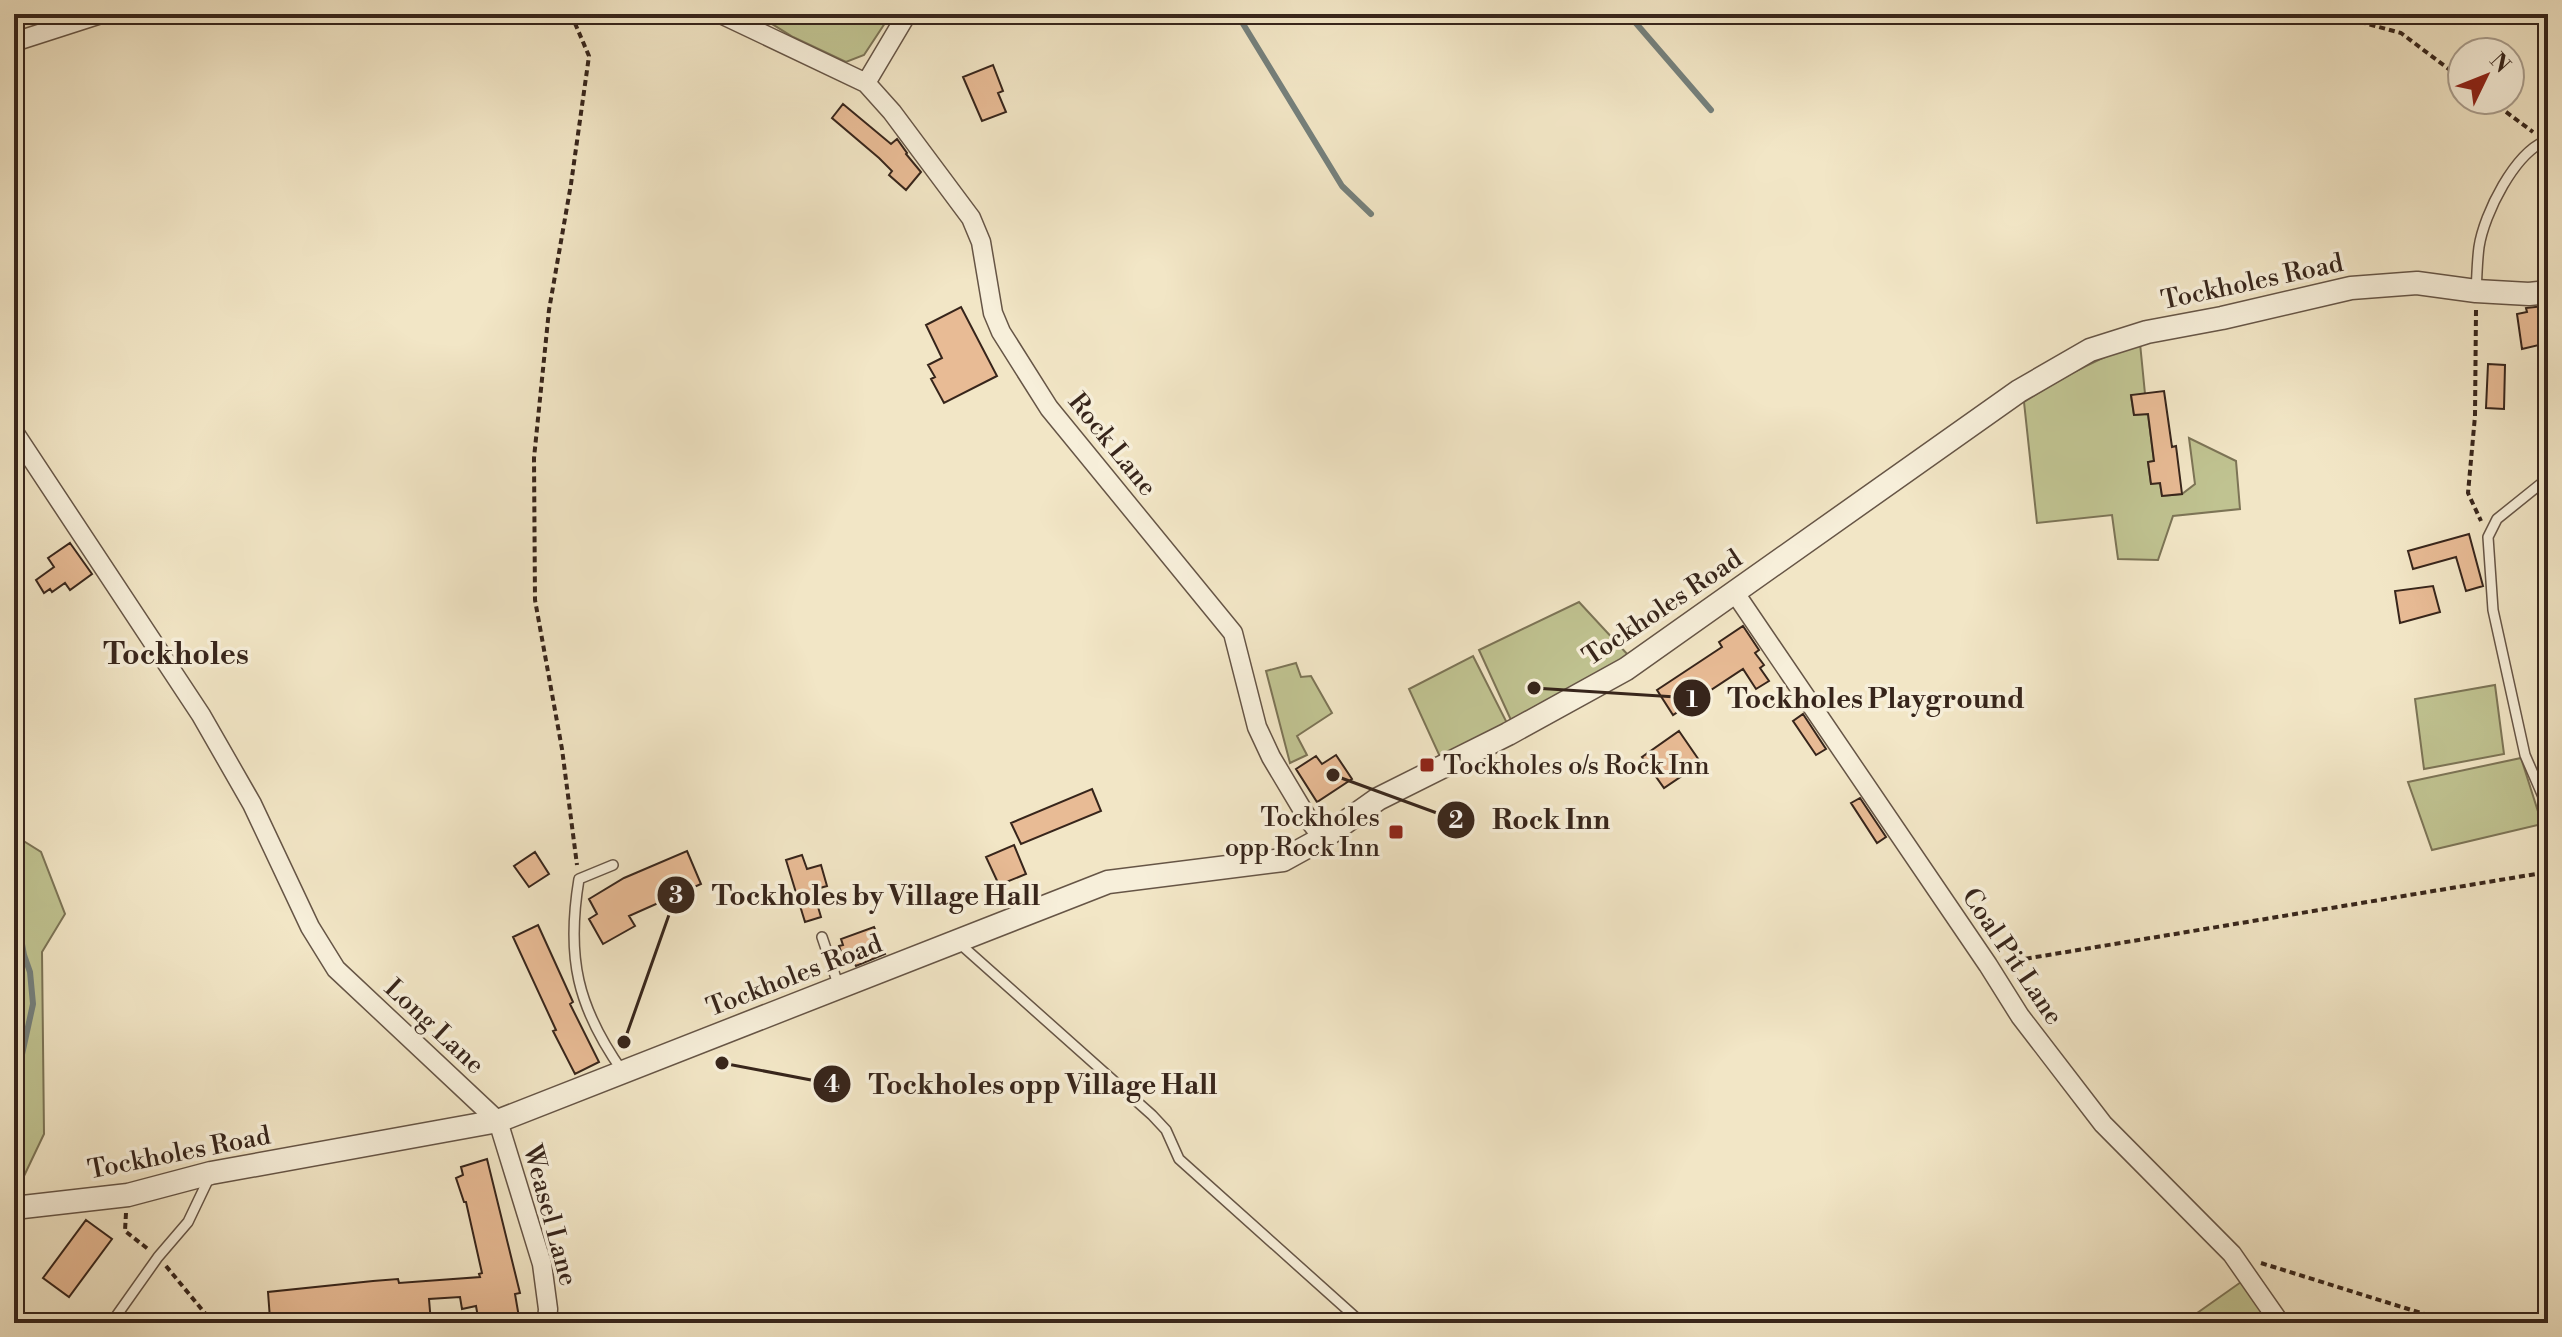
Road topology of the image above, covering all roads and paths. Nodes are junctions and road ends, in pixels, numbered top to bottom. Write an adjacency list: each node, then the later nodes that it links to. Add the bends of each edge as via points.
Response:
1 (101, 14): 8 (street)
2 (571, 14): 23 (path, via 589,56 549,310 535,444 535,600)
3 (721, 14): 10 (street)
4 (907, 14): 10 (street)
5 (1976, 14): 6 (path)
6 (2012, 14)
7 (2331, 14): 9 (path, via 2401,33)
8 (14, 42)
9 (2446, 67)
10 (866, 83): 20 (street, Rock Lane, via 971,218 981,242 993,313 1049,408 1233,633 1257,727)
11 (2512, 116): 12 (path)
12 (2546, 140): 13 (lane, via 2510,173 2496,200 2479,244)
13 (2476, 291): 14 (street, Tockholes Road); 17 (path, via 2468,493); 18 (street, Tockholes Road, via 2417,283 2351,288 2147,332 2090,350 2019,391)
14 (2548, 292)
15 (14, 432): 29 (street, Long Lane, via 201,715 336,969)
16 (2548, 478): 17 (lane, via 2497,519)
17 (2488, 537): 19 (lane, via 2493,610 2525,755)
18 (1735, 593): 20 (street, Tockholes Road, via 1626,669 1378,799); 26 (street, Coal Pit Lane)
19 (2548, 808)
20 (1323, 838): 25 (street, Tockholes Road, via 1283,860 1108,882)
21 (613, 865): 23 (lane)
22 (2548, 872): 26 (path)
23 (579, 879): 28 (lane, via 573,954 603,1043)
24 (822, 937): 27 (lane)
25 (957, 941): 27 (street, Tockholes Road); 38 (lane, via 1152,1115 1166,1130 1179,1159)
26 (1988, 965): 33 (street, Coal Pit Lane, via 2103,1124)
27 (839, 987): 28 (street, Tockholes Road)
28 (623, 1072): 29 (street, Tockholes Road)
29 (498, 1121): 30 (street, Tockholes Road); 37 (street, Weasel Lane, via 542,1264)
30 (211, 1173): 31 (street, Tockholes Road, via 128,1195); 34 (lane, via 188,1222)
31 (14, 1208)
32 (125, 1231): 34 (path)
33 (2232, 1254): 39 (street, Coal Pit Lane); 40 (path)
34 (158, 1257): 35 (lane); 36 (path)
35 (112, 1322)
36 (213, 1323)
37 (547, 1323)
38 (1362, 1323)
39 (2280, 1323)
40 (2453, 1323)

